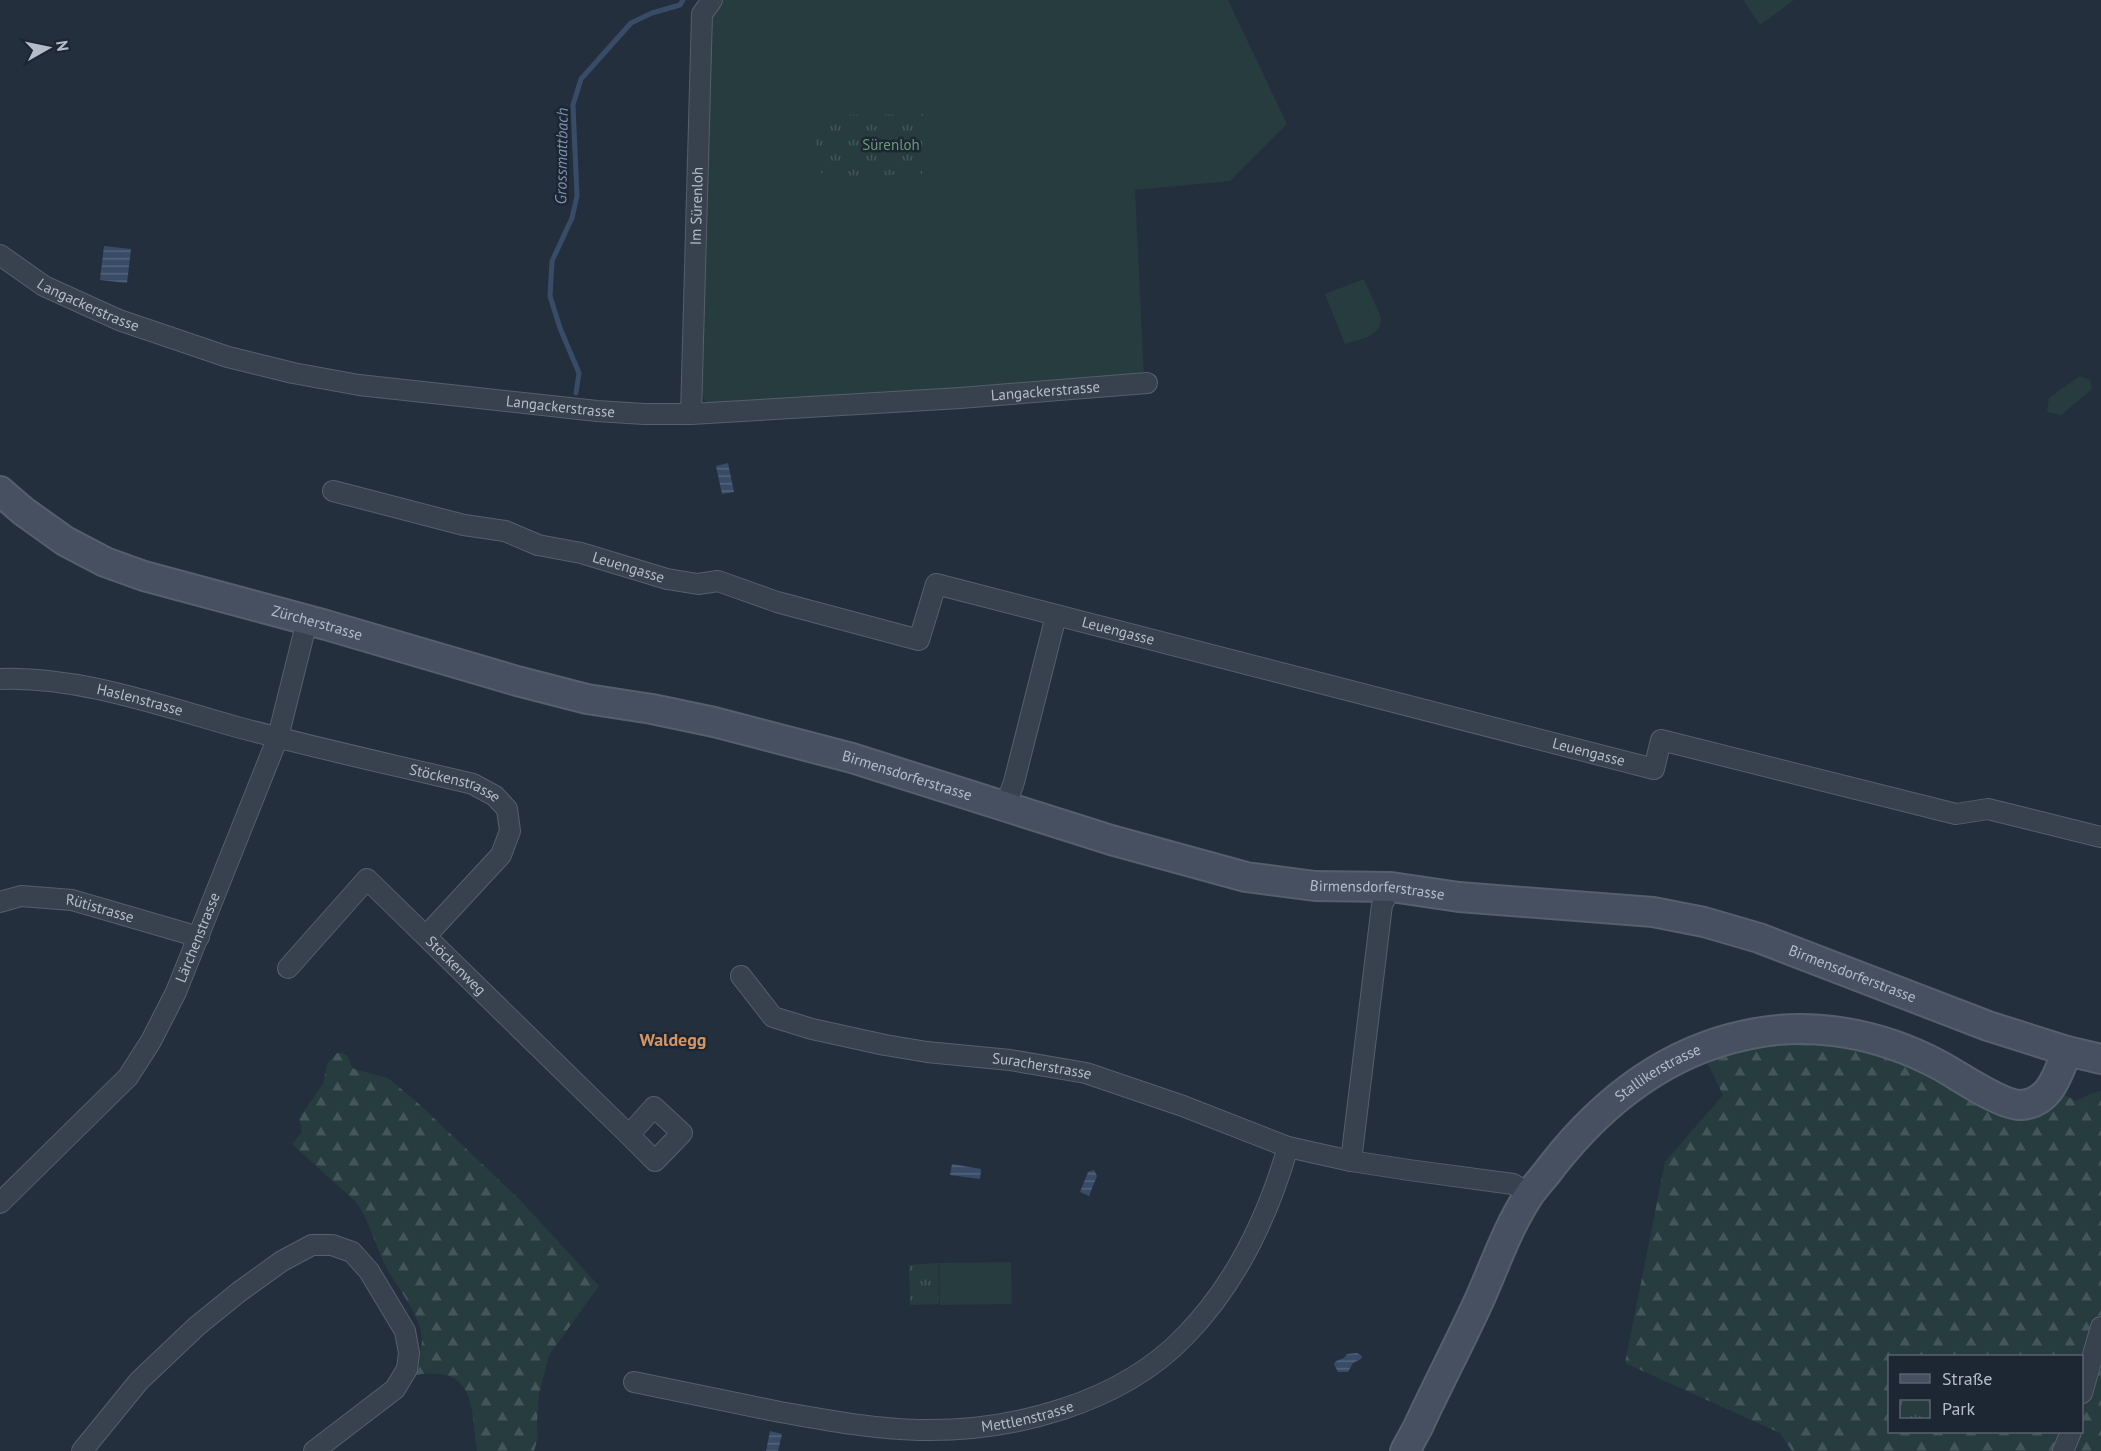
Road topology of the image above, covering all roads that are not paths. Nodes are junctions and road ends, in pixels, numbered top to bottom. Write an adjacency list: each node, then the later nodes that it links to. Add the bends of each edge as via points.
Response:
1 (712, 0): 4 (street, Im Sürenloh, via 702,14)
2 (0, 255): 4 (street, Langackerstrasse, via 44,286 119,320 228,357 293,373 358,385 542,405)
3 (1147, 383): 4 (street, Langackerstrasse)
4 (691, 414)
5 (0, 491): 8 (main road, Zürcherstrasse, via 59,537 105,562)
6 (333, 491): 7 (street, Leuengasse, via 464,525 505,531 538,545 581,553 667,579 698,584 718,581 777,602 919,640 936,584)
7 (1056, 616): 12 (street); 13 (street, Leuengasse, via 1654,769 1661,740 1956,814 1988,809)
8 (308, 621): 10 (main road, Zürcherstrasse, via 554,691); 11 (street, Lärchenstrasse)
9 (0, 679): 11 (street, Haslenstrasse, via 88,687)
10 (652, 709): 12 (main road, Birmensdorferstrasse, via 852,758)
11 (278, 738): 16 (street, Stöckenstrasse, via 473,784 495,796 507,809 510,831 501,855); 17 (street, Lärchenstrasse)
12 (1005, 807): 14 (main road, Birmensdorferstrasse, via 1245,877 1315,886)
13 (2101, 837)
14 (1390, 887): 20 (main road, Birmensdorferstrasse, via 1459,897 1653,912 1704,922 1759,938 1988,1026); 24 (street, via 1382,905)
15 (0, 902): 17 (street, Rütistrasse, via 21,896 72,900)
16 (426, 936): 18 (street, Stöckenweg, via 367,879); 22 (street, Stöckenweg)
17 (199, 937): 26 (street, Lärchenstrasse, via 176,992 128,1077)
18 (288, 968)
19 (741, 976): 23 (street, Suracherstrasse, via 773,1017 885,1045 1086,1073)
20 (2067, 1051): 21 (main road, Birmensdorferstrasse); 25 (main road, Stallikerstrasse, via 2051,1089 2035,1101 2020,1105 2001,1100 1920,1055 1872,1038 1807,1029 1760,1032 1723,1040 1677,1058 1625,1090 1569,1143)
21 (2101, 1059)
22 (629, 1135)
23 (1288, 1147): 24 (street, Suracherstrasse); 28 (street, Mettlenstrasse, via 1278,1182 1246,1253 1218,1298 1184,1337 1143,1371 1098,1396 1051,1413 956,1429 884,1428 818,1419)
24 (1351, 1161): 25 (street, Suracherstrasse, via 1513,1184)
25 (1530, 1194): 33 (main road, Stallikerstrasse)
26 (0, 1203)
27 (2101, 1328): 29 (street)
28 (634, 1382)
29 (2083, 1390)
30 (2070, 1433): 34 (street)
31 (82, 1451): 32 (street, via 139,1381 197,1326 282,1261 312,1245 332,1245 352,1252 369,1270 405,1331 409,1353 407,1369 395,1389)
32 (314, 1451)
33 (1405, 1451)
34 (2062, 1451)

